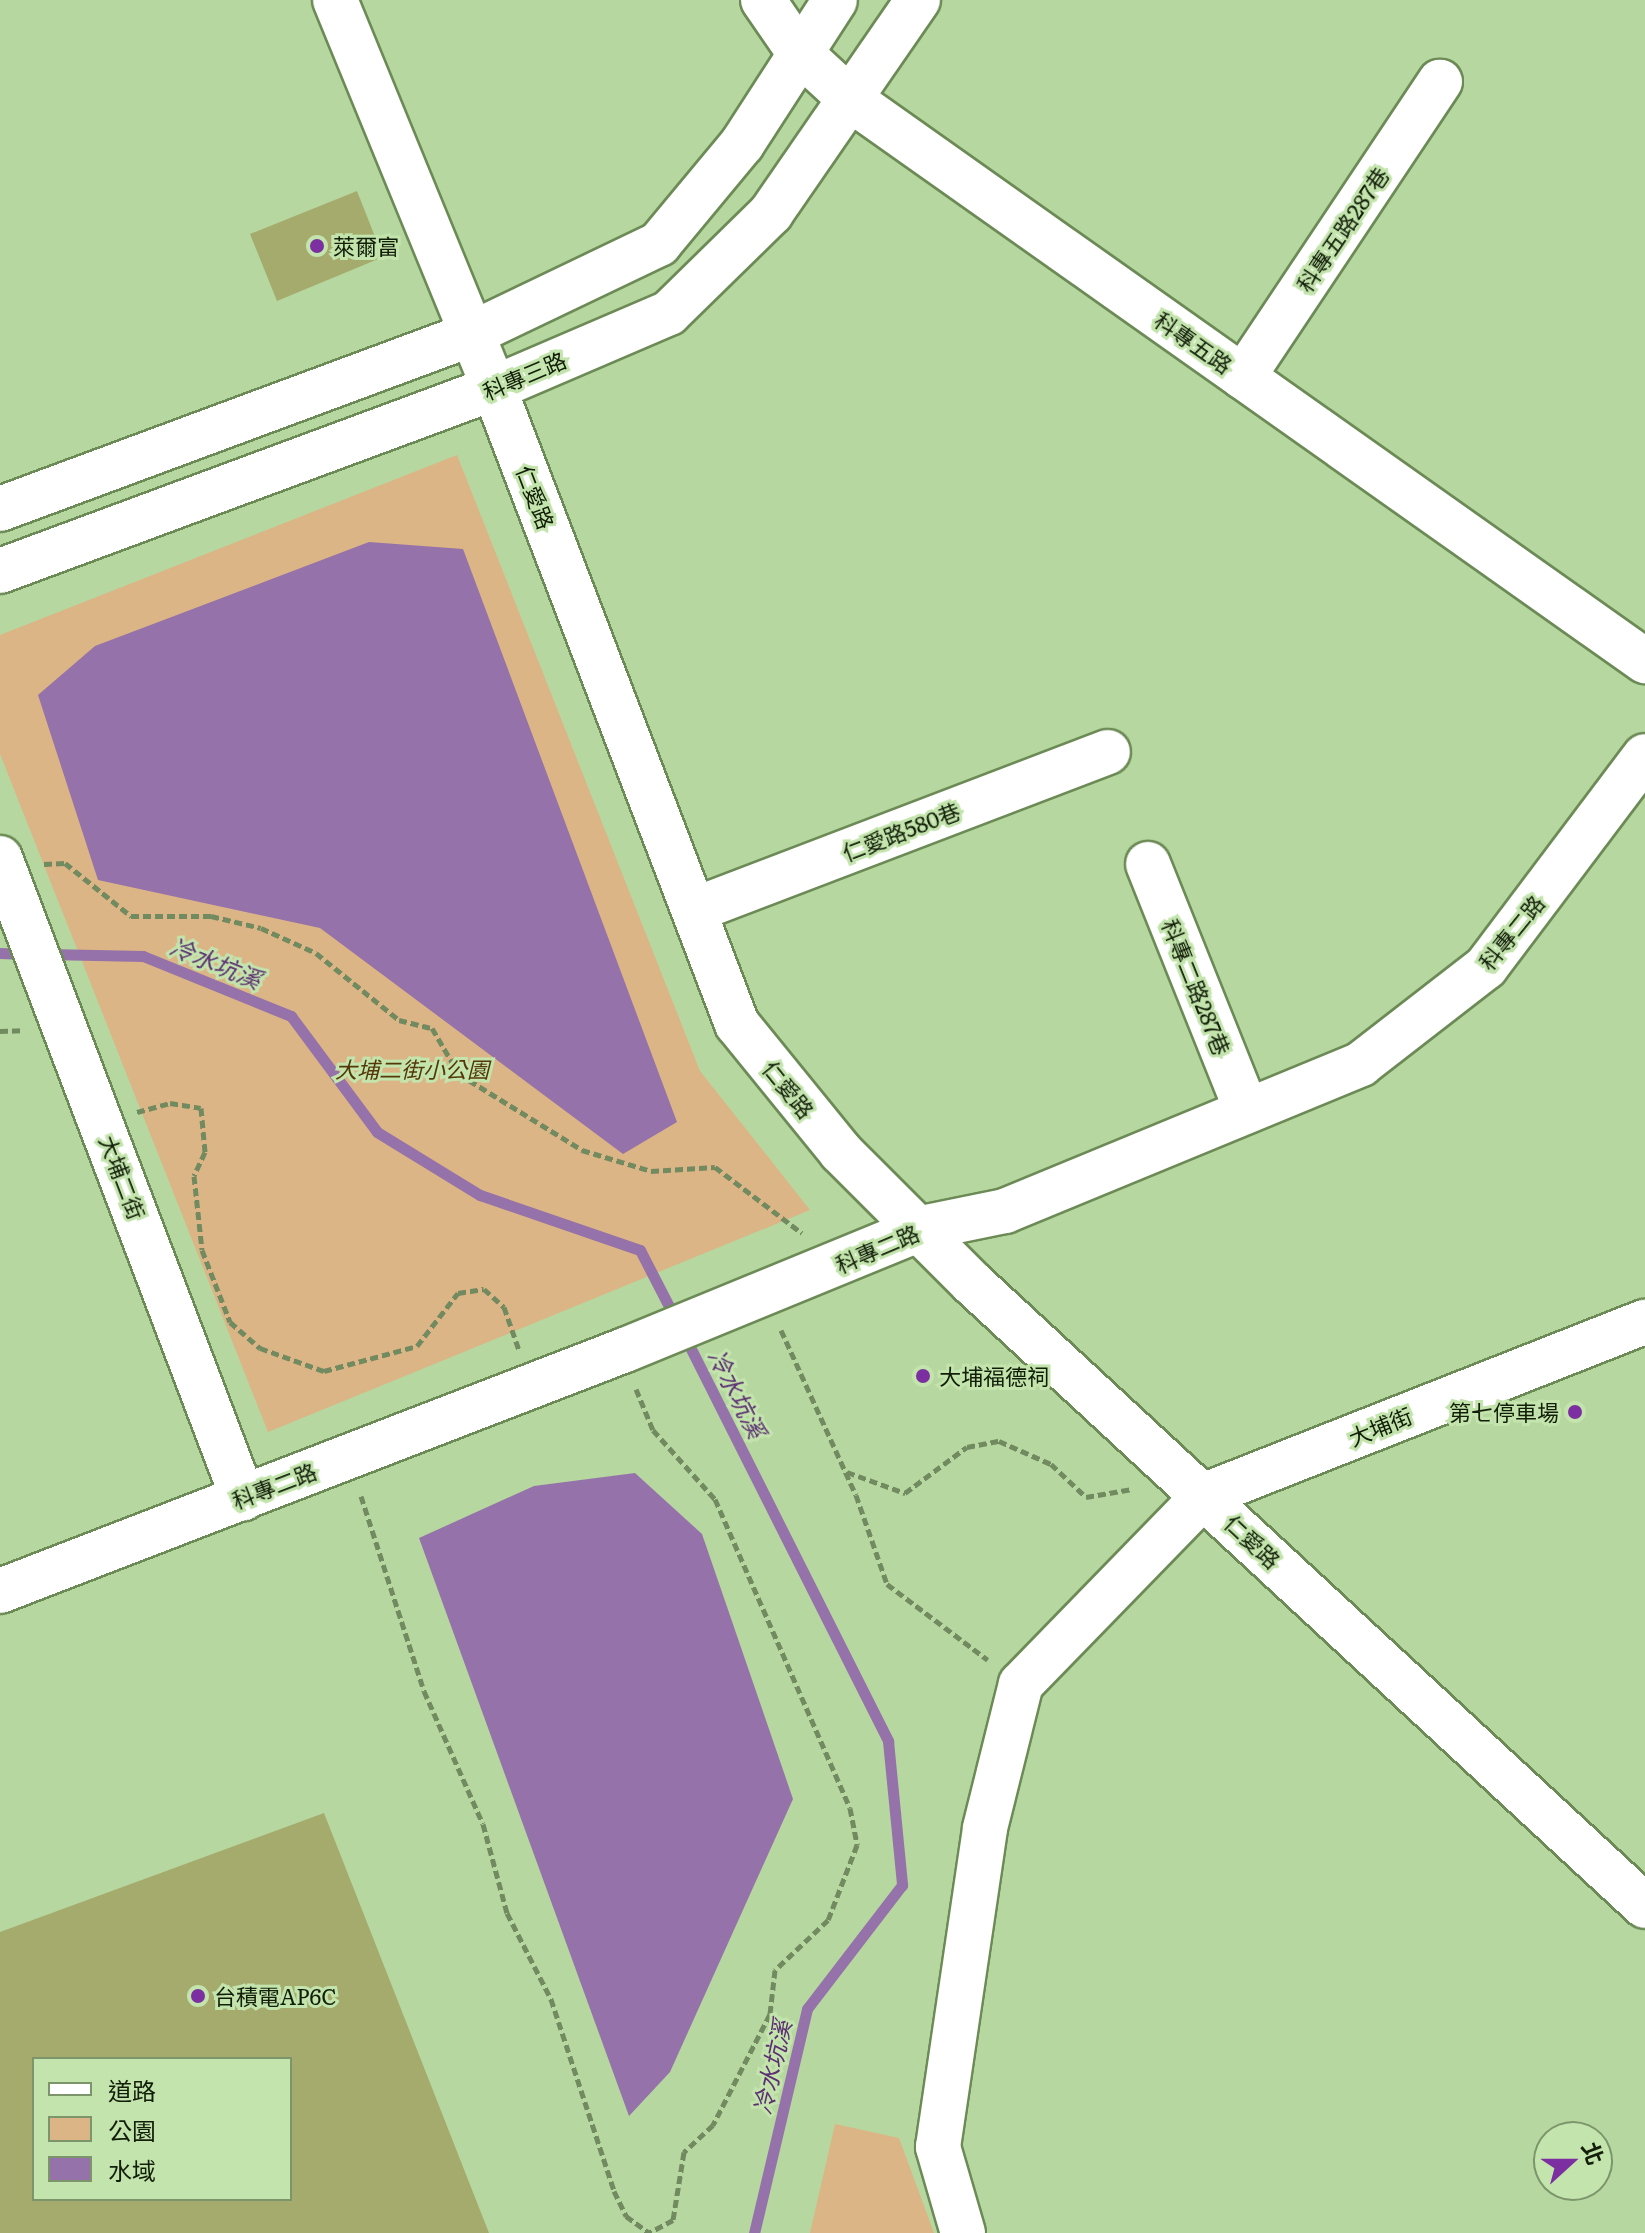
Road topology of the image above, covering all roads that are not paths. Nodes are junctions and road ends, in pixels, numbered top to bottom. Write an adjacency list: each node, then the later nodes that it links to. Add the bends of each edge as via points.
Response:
1 (335, 0): 8 (street, 仁愛路)
2 (763, 0): 5 (street, 科專五路)
3 (835, 0): 5 (street)
4 (918, 0): 7 (street, 科專三路)
5 (798, 51): 7 (street, 科專五路); 8 (street, via 742,144 659,244)
6 (1440, 82): 9 (street, 科專五路287巷)
7 (850, 99): 9 (street, 科專五路); 10 (street, 科專三路, via 771,213 669,313)
8 (469, 335): 10 (street, 仁愛路); 11 (street)
9 (1243, 377): 13 (street, 科專五路)
10 (494, 388): 12 (street, 科專三路); 18 (street, 仁愛路)
11 (0, 509)
12 (0, 571)
13 (1645, 661)
14 (1108, 752): 18 (street, 仁愛路580巷)
15 (1645, 756): 19 (street, 科專二路, via 1486,967 1361,1064)
16 (16, 861): 23 (street, 大埔二街, via 29,928)
17 (1148, 864): 19 (street, 科專二路287巷)
18 (694, 910): 20 (street, 仁愛路, via 737,1024 841,1152)
19 (1247, 1111): 20 (street, 科專二路, via 1005,1211)
20 (922, 1228): 22 (street, 仁愛路, via 972,1283); 23 (street, 科專二路, via 765,1315 629,1368)
21 (1645, 1322): 22 (street, 大埔街)
22 (1205, 1495): 25 (street, 仁愛路); 26 (street, via 1021,1684 985,1828 938,2147)
23 (243, 1498): 24 (street, 科專二路)
24 (0, 1591)
25 (1645, 1906)
26 (963, 2233)

